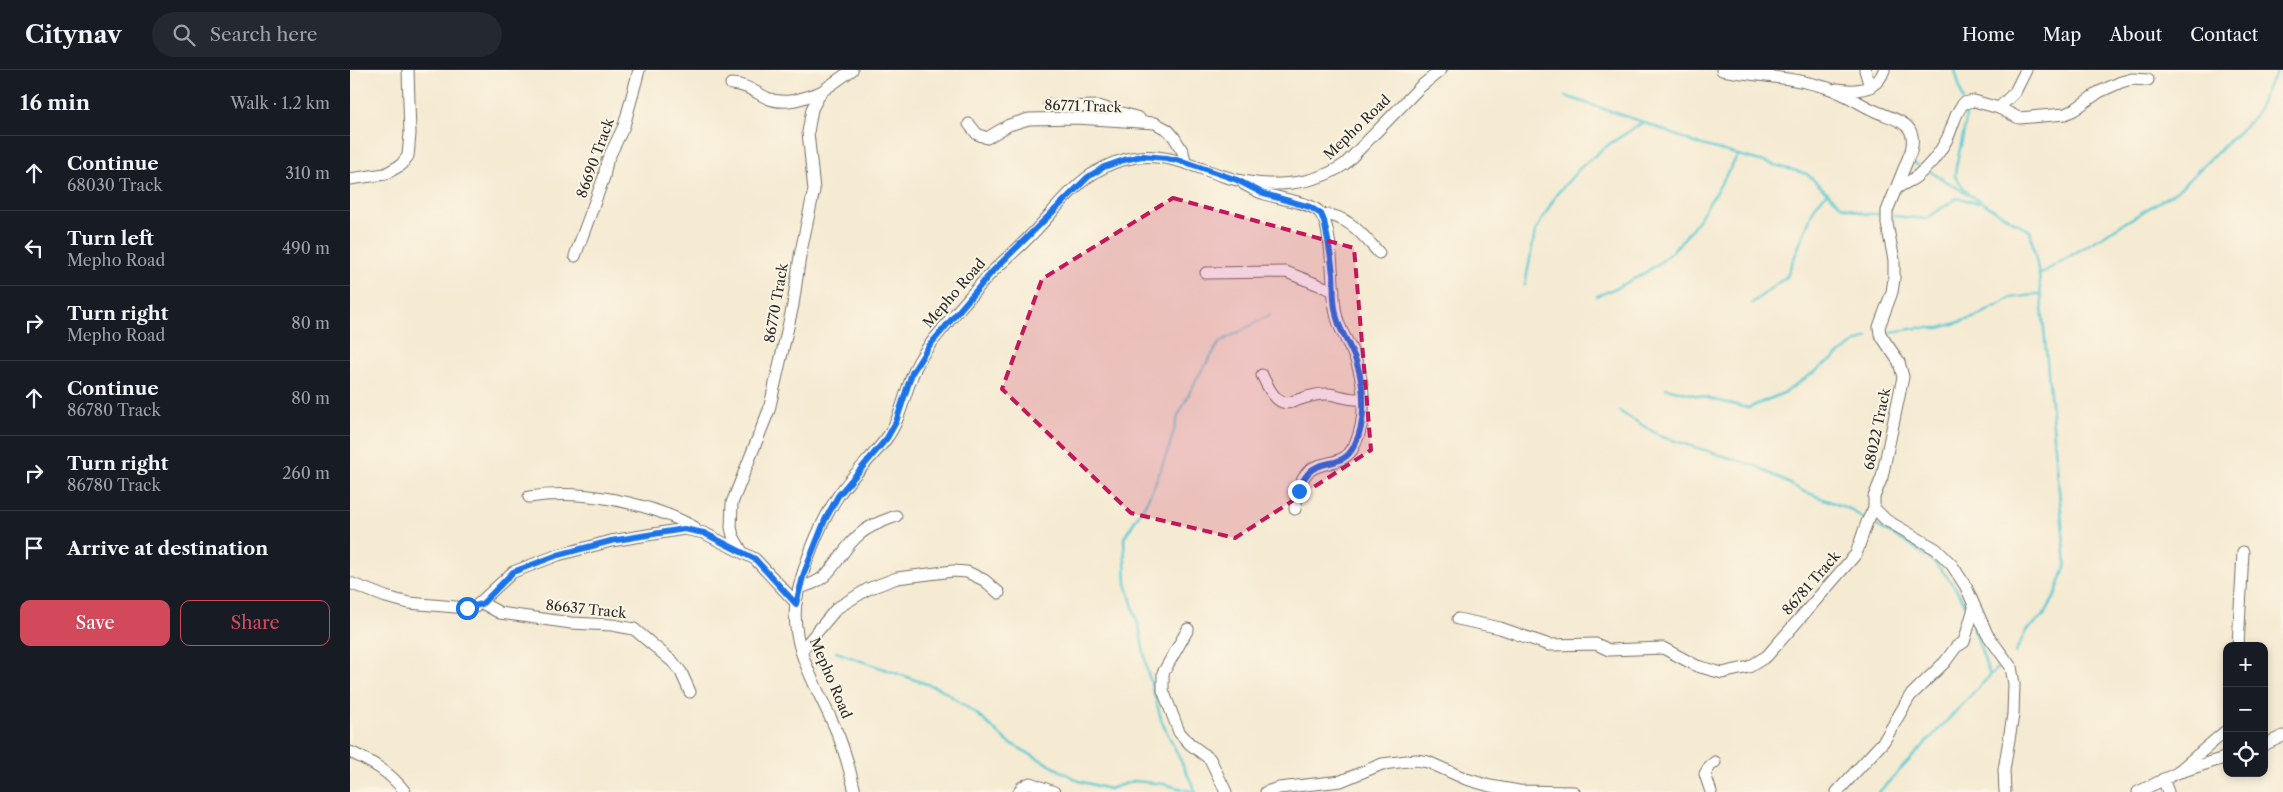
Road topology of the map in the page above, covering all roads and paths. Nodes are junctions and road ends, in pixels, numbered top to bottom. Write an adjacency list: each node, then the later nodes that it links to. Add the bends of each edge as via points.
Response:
1 (408, 70): 19 (street, via 408,156 402,165 386,174)
2 (639, 70): 24 (street, 86690 Track, via 624,126 607,161)
3 (852, 70): 13 (street, 86770 Track)
4 (1441, 70): 20 (street, Mepho Road, via 1332,173 1314,180 1287,182)
5 (1722, 70): 12 (street, 68022 Track, via 1792,79)
6 (1866, 70): 11 (street)
7 (1884, 70): 11 (street, via 1881,78)
8 (2026, 70): 15 (street, via 2015,92)
9 (2148, 80): 15 (street, via 2132,79 2115,84 2065,114 2019,118)
10 (731, 84): 13 (street, via 754,90 776,101 794,101)
11 (1870, 87): 12 (street, via 1860,91)
12 (1831, 89): 21 (street, 68022 Track, via 1901,120 1908,127 1914,142)
13 (821, 92): 34 (street, 86770 Track, via 809,119 814,190 793,304 769,410 732,503 731,527)
14 (1049, 104): 16 (street, via 1061,108 1098,106)
15 (1999, 108): 21 (street, via 1974,101 1964,102 1940,151 1914,179)
16 (1155, 122): 17 (street, 86771 Track, via 1030,119 1008,125 987,138 977,134); 18 (street, via 1174,137)
17 (969, 124)
18 (1185, 162): 20 (street, Mepho Road); 37 (street, Mepho Road, via 1142,156 1104,167 1071,192 992,272 919,360 887,438 838,496 825,520)
19 (350, 179)
20 (1237, 180): 22 (street, via 1264,194 1310,207)
21 (1896, 189): 30 (street, 68022 Track, via 1887,211 1886,224 1894,260 1894,279 1879,327 1880,334 1899,362 1903,377)
22 (1321, 214): 23 (street, via 1350,222); 26 (street, via 1327,232)
23 (1378, 253)
24 (576, 256)
25 (1206, 273): 26 (street, via 1286,272)
26 (1334, 291): 28 (street, via 1338,323 1356,361)
27 (1262, 375): 28 (street, via 1271,394 1280,402 1328,394 1349,400)
28 (1362, 399): 31 (street, via 1362,424 1354,446 1344,458 1307,472)
29 (529, 497): 33 (street, via 569,494 638,506 677,518)
30 (1874, 508): 41 (street, via 1886,520 1944,556 1960,576); 42 (street, 86781 Track, via 1856,554 1760,662 1735,671 1722,673 1697,666 1663,648 1609,650 1596,644 1549,645 1500,628)
31 (1294, 509)
32 (896, 516): 37 (street, via 860,534 828,575 813,584)
33 (704, 533): 34 (street); 39 (street, via 676,529 558,555 513,572)
34 (742, 552): 40 (street, via 764,567)
35 (2243, 552): 44 (street)
36 (350, 583): 39 (street, via 409,603 467,608)
37 (800, 586): 40 (street, Mepho Road)
38 (1000, 593): 45 (street, via 967,572 897,578 868,589 837,608)
39 (482, 604): 46 (street, 86637 Track, via 500,613 634,629 673,662)
40 (796, 604): 45 (street, Mepho Road, via 795,626)
41 (1975, 607): 63 (street, via 1964,642 1910,696 1884,741); 64 (street, via 1986,634 2013,673 2013,715 2004,770)
42 (1458, 619)
43 (1188, 629): 59 (street, via 1164,673 1163,690 1179,732 1210,759)
44 (2238, 642)
45 (801, 651): 56 (street, Mepho Road, via 837,731)
46 (690, 692)
47 (2225, 732): 53 (street)
48 (2283, 736): 49 (street)
49 (2268, 743)
50 (350, 752): 55 (street, via 376,764)
51 (2223, 758): 53 (street)
52 (1715, 762): 62 (street, via 1705,774)
53 (2177, 773): 54 (street)
54 (2163, 779): 65 (street); 66 (street)
55 (405, 792)
56 (856, 792)
57 (1019, 792): 58 (street, via 1030,783)
58 (1054, 792)
59 (1226, 792)
60 (1266, 792): 61 (street, via 1341,781 1382,764 1416,760 1490,786 1519,791)
61 (1574, 792)
62 (1711, 792)
63 (1837, 792)
64 (2005, 792)
65 (2138, 792)
66 (2168, 792)

